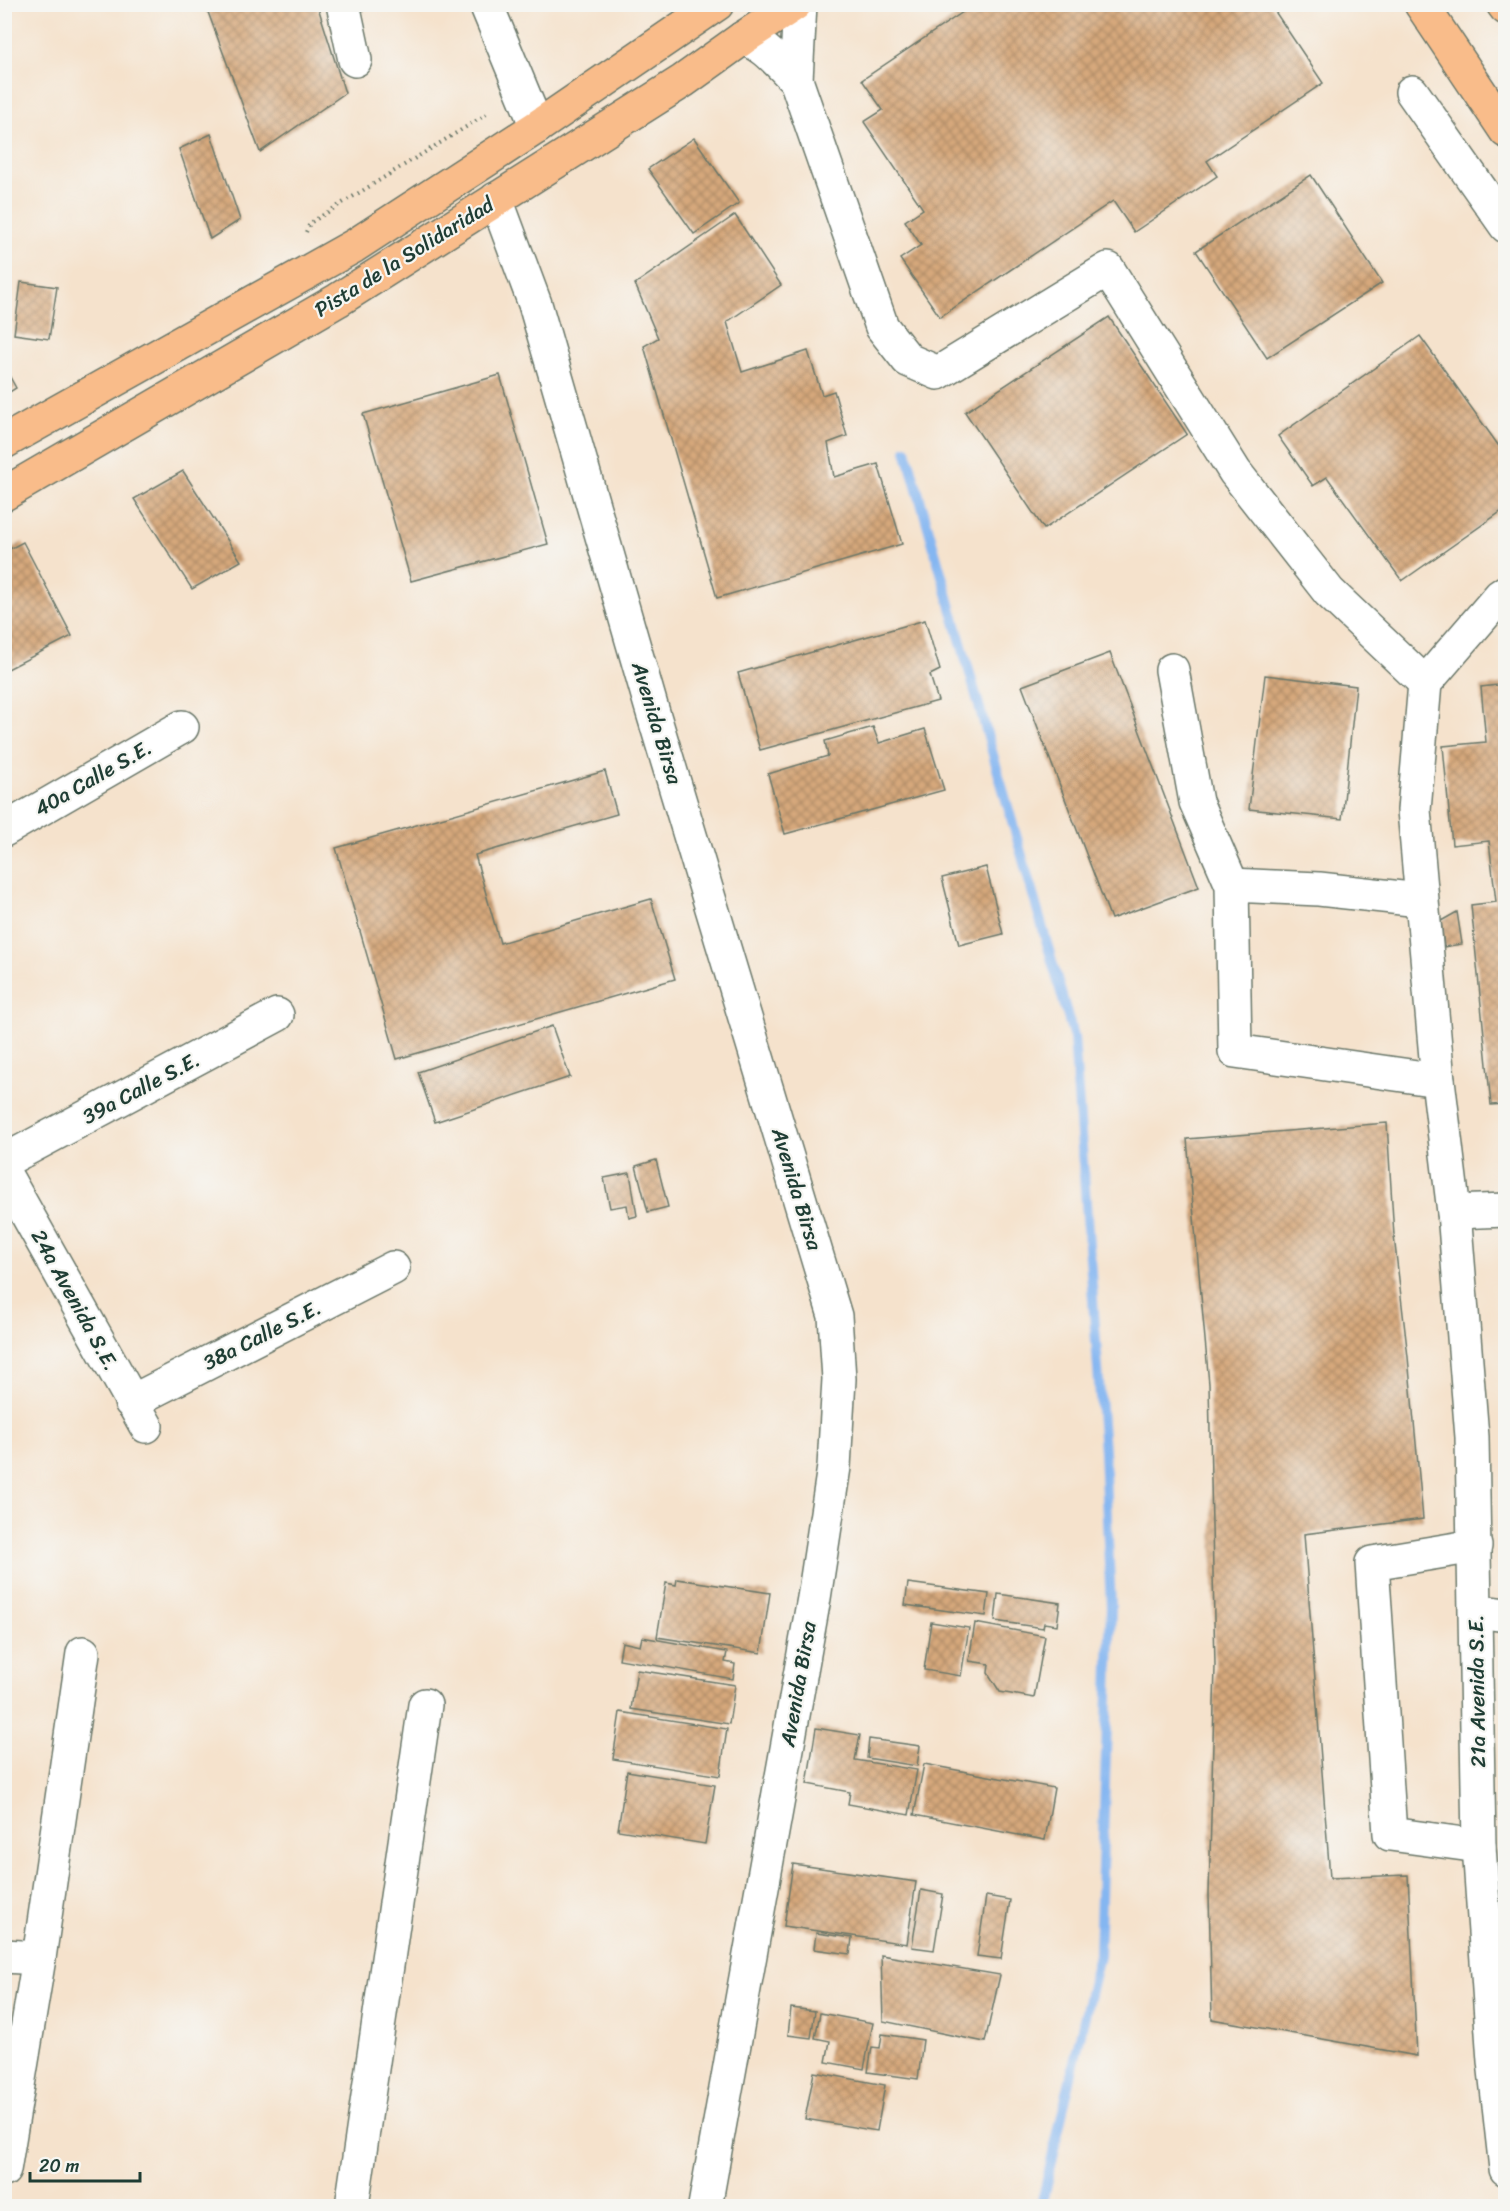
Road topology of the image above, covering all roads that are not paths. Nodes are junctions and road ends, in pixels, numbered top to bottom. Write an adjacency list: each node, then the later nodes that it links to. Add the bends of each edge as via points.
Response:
1 (343, 4): 10 (street)
2 (486, 4): 13 (street)
3 (717, 4): 13 (main road, Pista de la Solidaridad)
4 (795, 4): 9 (main road, Pista de la Solidaridad)
5 (800, 4): 11 (street)
6 (1421, 4): 14 (main road)
7 (1503, 4): 8 (main road)
8 (1506, 8)
9 (743, 38): 11 (street, via 765,48); 15 (main road, Pista de la Solidaridad)
10 (355, 60)
11 (796, 80): 21 (street, via 882,327 908,360 938,373 1108,269 1235,472 1329,592)
12 (1412, 92): 16 (street)
13 (537, 127): 17 (main road, Pista de la Solidaridad, via 354,246)
14 (1506, 131)
15 (496, 199): 18 (main road, Pista de la Solidaridad, via 338,300); 44 (street, Avenida Birsa, via 535,304 651,706 835,1316 839,1378 834,1467)
16 (1506, 226)
17 (4, 442)
18 (4, 494)
19 (1506, 592): 21 (street)
20 (1172, 670): 24 (street, via 1196,802)
21 (1425, 683): 25 (street, 21a Avenida S.E., via 1414,810)
22 (182, 727): 23 (street, 40a Calle S.E.)
23 (4, 830)
24 (1232, 885): 25 (street); 27 (street, via 1235,1051)
25 (1420, 900): 27 (street, 21a Avenida S.E.)
26 (277, 1015): 28 (street, 39a Calle S.E.)
27 (1438, 1080): 31 (street, 21a Avenida S.E.)
28 (4, 1161)
29 (4, 1173): 33 (street, 24a Avenida S.E.)
30 (1506, 1210): 31 (street)
31 (1454, 1212): 34 (street, 21a Avenida S.E., via 1472,1437)
32 (393, 1268): 33 (street, 38a Calle S.E.)
33 (139, 1414)
34 (1475, 1546): 35 (street, 21a Avenida S.E.); 38 (street, via 1372,1563 1390,1834)
35 (1491, 1613): 38 (street, 21a Avenida S.E.)
36 (83, 1653): 40 (street)
37 (425, 1705): 43 (street)
38 (1479, 1846): 41 (street, 21a Avenida S.E.)
39 (4, 1956): 40 (street)
40 (39, 1958): 42 (street)
41 (1506, 2169)
42 (4, 2170)
43 (352, 2206)
44 (705, 2206)

